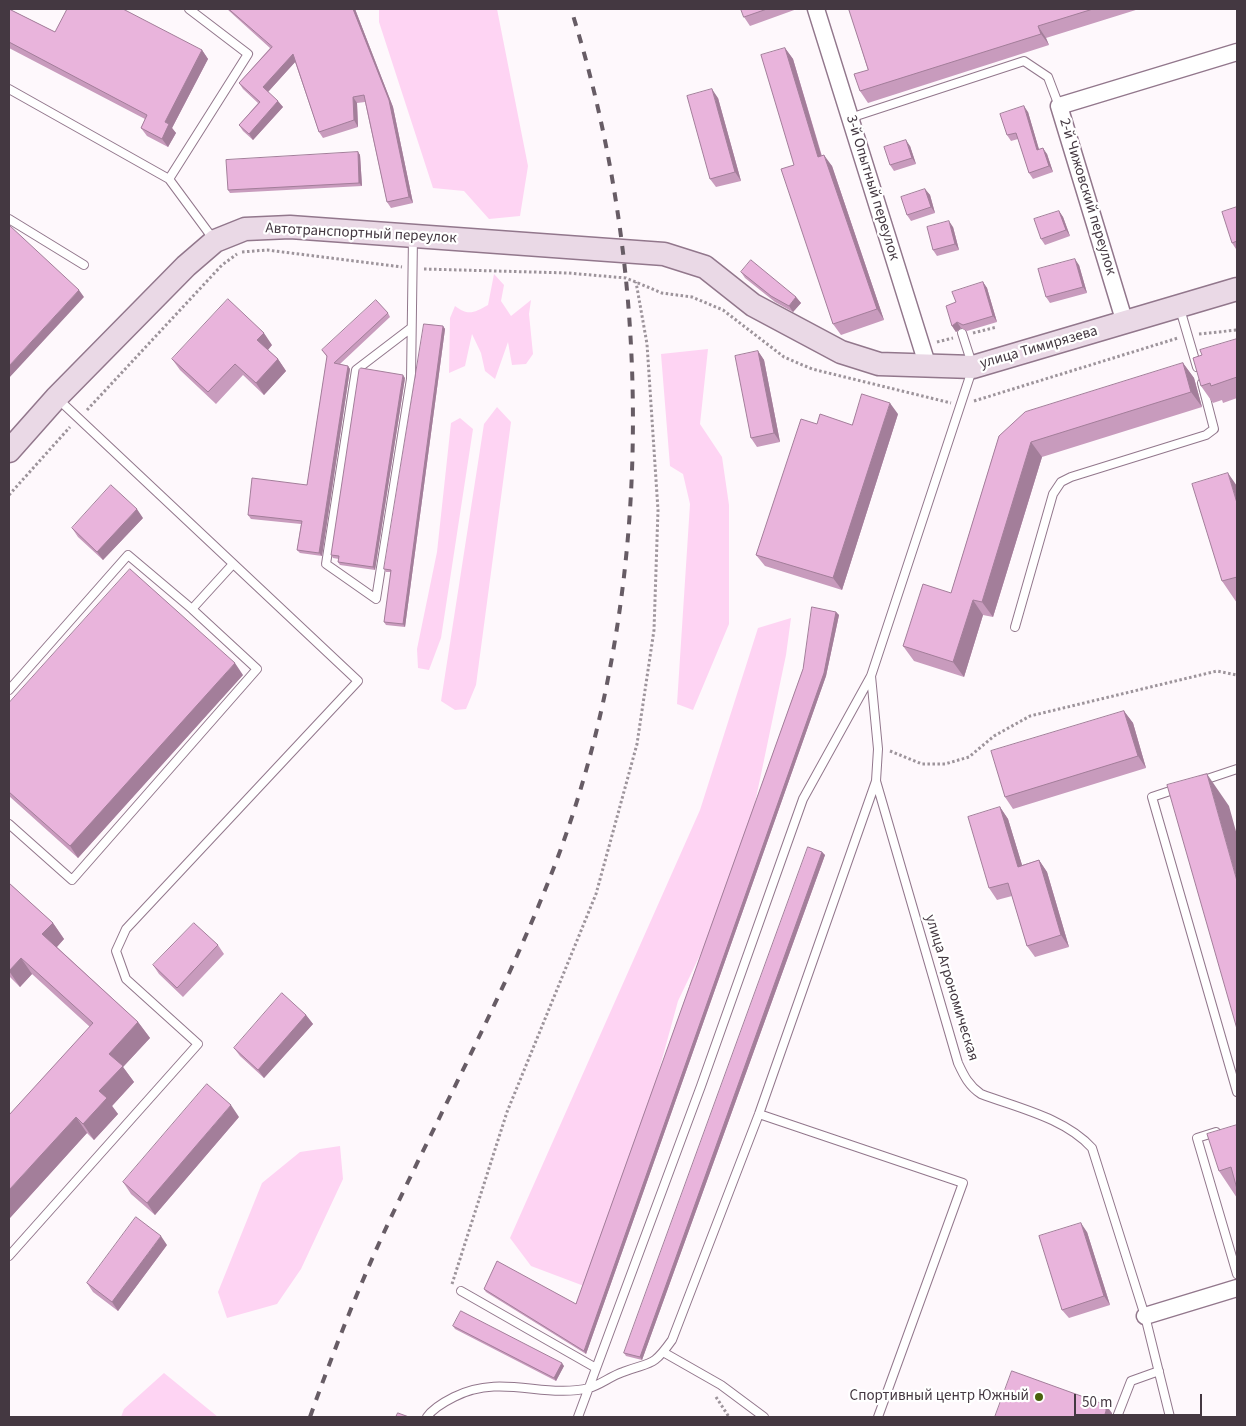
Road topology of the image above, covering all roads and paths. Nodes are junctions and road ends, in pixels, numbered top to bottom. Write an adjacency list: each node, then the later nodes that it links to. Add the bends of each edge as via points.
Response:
1 (189, 9): 7 (lane, via 248,54)
2 (816, 9): 6 (street, 3-й Опытный переулок)
3 (1237, 52): 5 (street, 2-й Чижовский переулок)
4 (9, 89): 7 (lane)
5 (1059, 106): 6 (lane, via 1048,77 1024,61); 18 (street, 2-й Чижовский переулок)
6 (850, 118): 23 (street, 3-й Опытный переулок)
7 (169, 179): 10 (lane)
8 (9, 219): 12 (lane)
9 (413, 237): 10 (main road, Автотранспортный переулок, via 290,227 245,229); 11 (main road, Автотранспортный переулок); 13 (lane)
10 (215, 241): 25 (main road, Автотранспортный переулок, via 186,266)
11 (624, 250): 23 (main road, улица Тимирязева, via 664,254 705,267 753,305 841,352 879,364)
12 (84, 265)
13 (412, 268): 14 (path); 19 (lane); 26 (path, via 267,250 239,253 222,265)
14 (568, 273)
15 (636, 282): 45 (path, via 647,344 658,510 654,630 637,744 596,894 508,1112 451,1284)
16 (1237, 289): 17 (main road, улица Тимирязева)
17 (1180, 307): 18 (main road, улица Тимирязева); 22 (lane)
18 (1125, 323): 24 (main road, улица Тимирязева)
19 (411, 328): 19 (lane, via 411,379 376,599 326,564 356,370)
20 (1237, 330): 22 (path)
21 (962, 333): 24 (lane)
22 (1188, 335): 31 (lane, via 1214,428 1206,435 1071,476 1061,482 1053,494)
23 (928, 367): 24 (main road, улица Тимирязева)
24 (973, 367): 33 (lane)
25 (56, 398): 26 (lane); 27 (main road, Автотранспортный переулок)
26 (78, 419): 28 (path); 29 (lane)
27 (9, 451)
28 (9, 495)
29 (234, 564): 30 (lane); 42 (lane, via 358,681 126,928 116,950 126,979 198,1044)
30 (192, 609): 34 (lane, via 128,555); 38 (lane, via 257,669 72,880)
31 (1015, 627)
32 (1237, 675): 35 (path, via 1217,671 1030,716 994,736 969,757 945,764 922,764)
33 (871, 676): 35 (lane); 48 (lane, via 803,799)
34 (9, 690)
35 (878, 748): 37 (lane)
36 (1237, 769): 39 (lane, via 1152,797)
37 (876, 781): 40 (lane); 46 (lane, улица Агрономическая, via 965,1078 981,1094 1067,1127 1081,1135 1092,1148)
38 (9, 824)
39 (1237, 1092)
40 (758, 1114): 47 (lane, via 672,1340); 54 (lane, via 963,1183)
41 (1221, 1131): 43 (lane, via 1197,1138)
42 (9, 1256)
43 (1237, 1274)
44 (1237, 1288): 46 (street)
45 (461, 1292): 48 (lane)
46 (1145, 1316): 49 (lane, улица Агрономическая)
47 (663, 1352): 50 (lane, via 652,1363 625,1371); 53 (lane, via 721,1385)
48 (596, 1368): 50 (lane)
49 (1159, 1371): 55 (lane, via 1131,1380); 56 (lane, улица Агрономическая)
50 (589, 1388): 51 (lane, via 479,1388 449,1399); 52 (lane)
51 (427, 1417)
52 (578, 1417)
53 (764, 1417)
54 (878, 1417)
55 (1117, 1417)
56 (1170, 1417)

